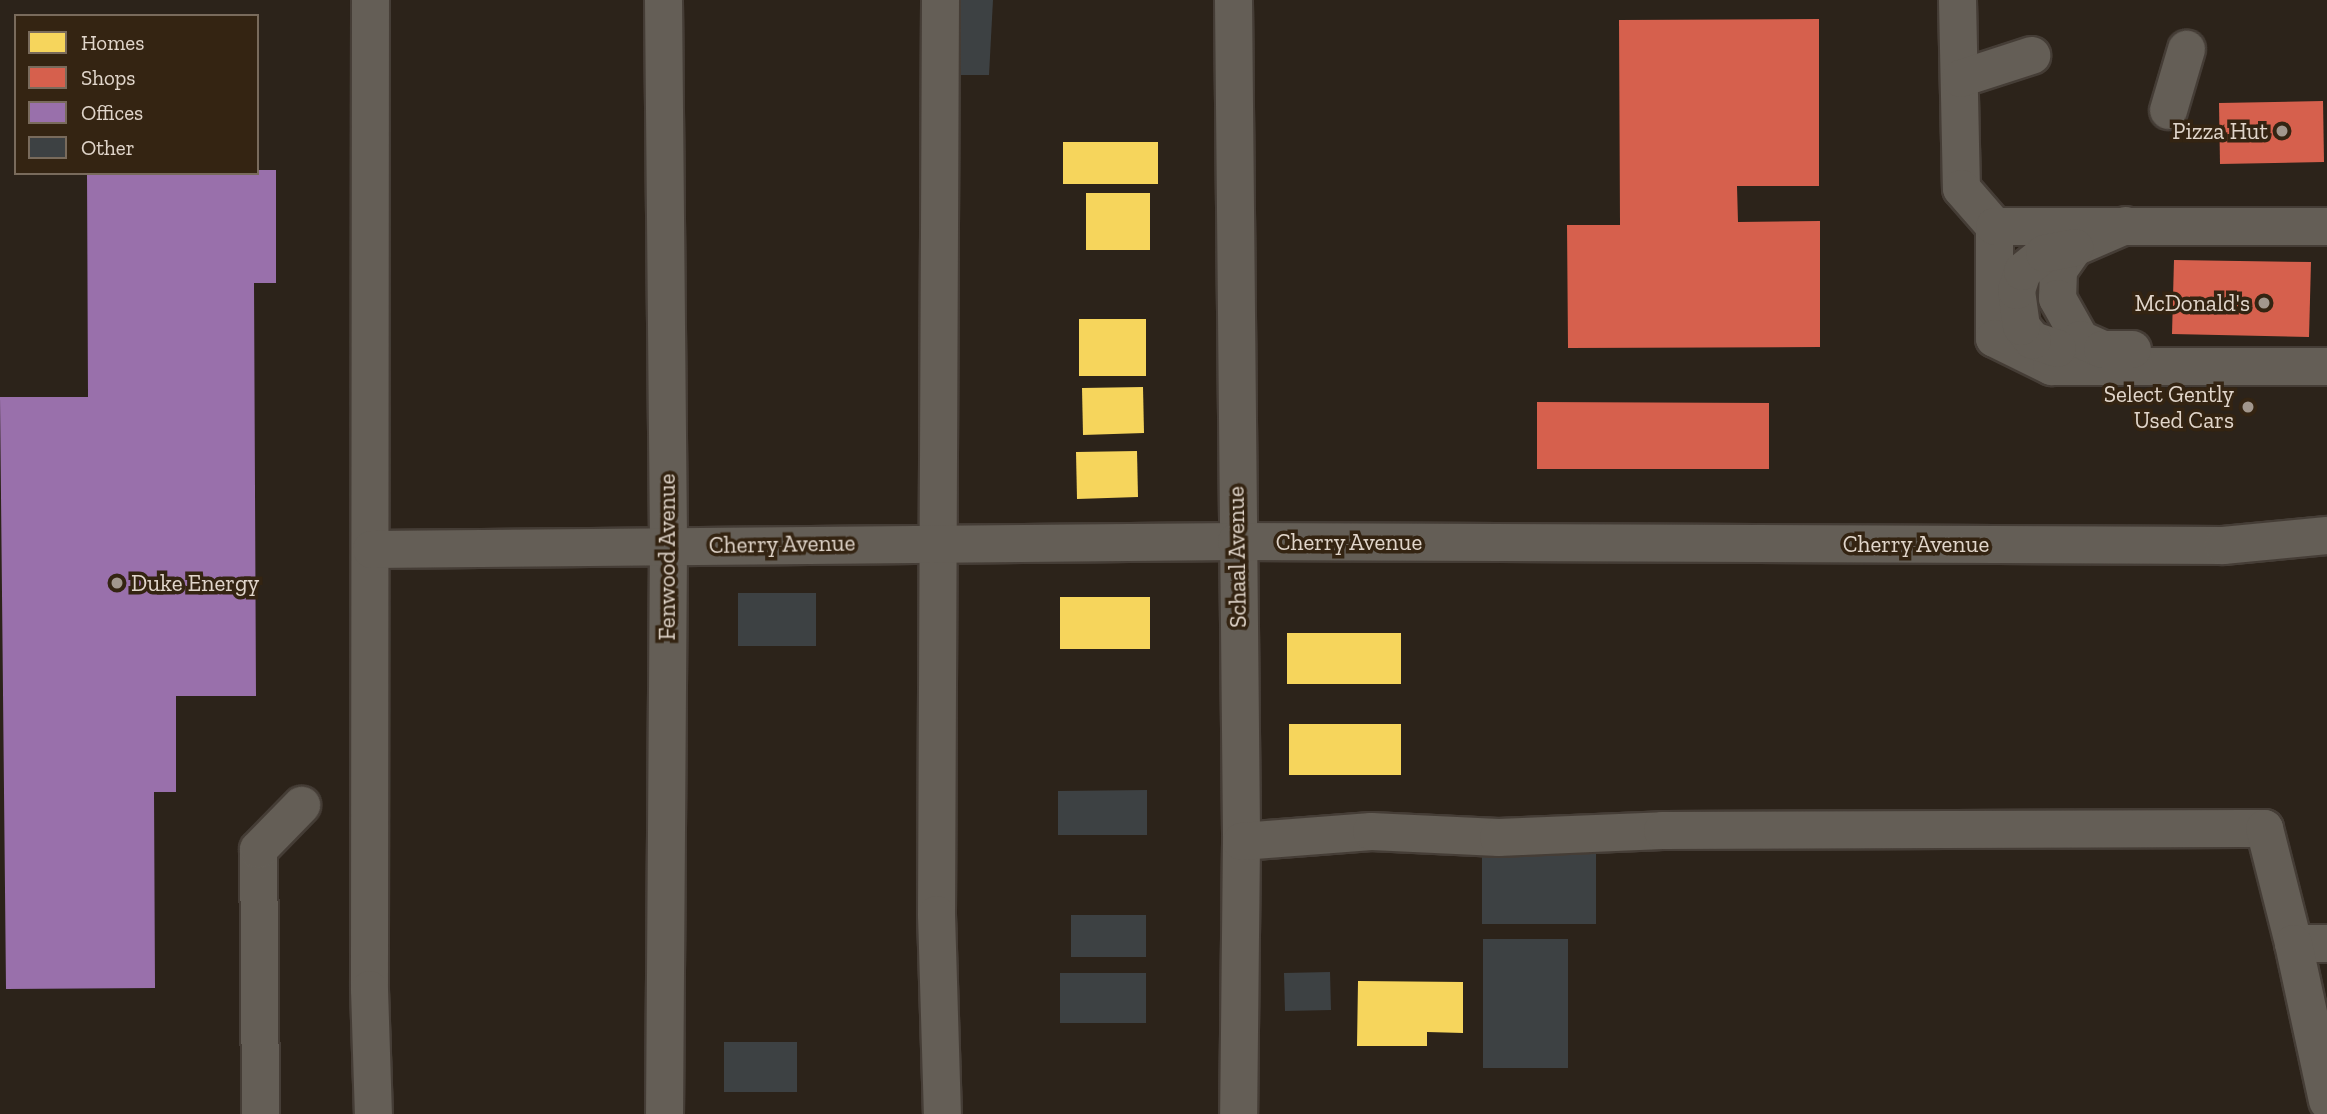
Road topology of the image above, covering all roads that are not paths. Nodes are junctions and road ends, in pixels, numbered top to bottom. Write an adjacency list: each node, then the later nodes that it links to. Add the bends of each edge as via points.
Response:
1 (370, 0): 18 (street)
2 (663, 0): 17 (street, Fenwood Avenue)
3 (940, 0): 16 (street)
4 (1233, 0): 15 (street, Schaal Avenue)
5 (1957, 0): 8 (street)
6 (2186, 49): 9 (street)
7 (2031, 55): 8 (street)
8 (1960, 78): 11 (street, via 1961,188)
9 (2168, 110)
10 (2125, 225): 11 (street); 12 (street); 13 (street, via 2074,247 2058,270 2057,298 2080,339 2102,349 2308,345)
11 (1994, 226): 13 (street, via 1994,338 2051,366)
12 (2327, 226)
13 (2327, 366)
14 (2327, 535): 15 (street, Cherry Avenue, via 2223,545)
15 (1236, 541): 16 (street, Cherry Avenue); 20 (street, Schaal Avenue)
16 (940, 542): 17 (street, Cherry Avenue); 26 (street, via 936,914)
17 (668, 545): 18 (street, Cherry Avenue); 25 (street, Fenwood Avenue)
18 (370, 549): 24 (street)
19 (300, 805): 23 (street, via 258,849)
20 (1241, 841): 21 (street, via 1371,831 1498,837 1662,830 2264,828); 27 (street, Schaal Avenue)
21 (2310, 943): 22 (street)
22 (2327, 1100)
23 (260, 1114)
24 (373, 1114)
25 (664, 1114)
26 (942, 1114)
27 (1238, 1114)

